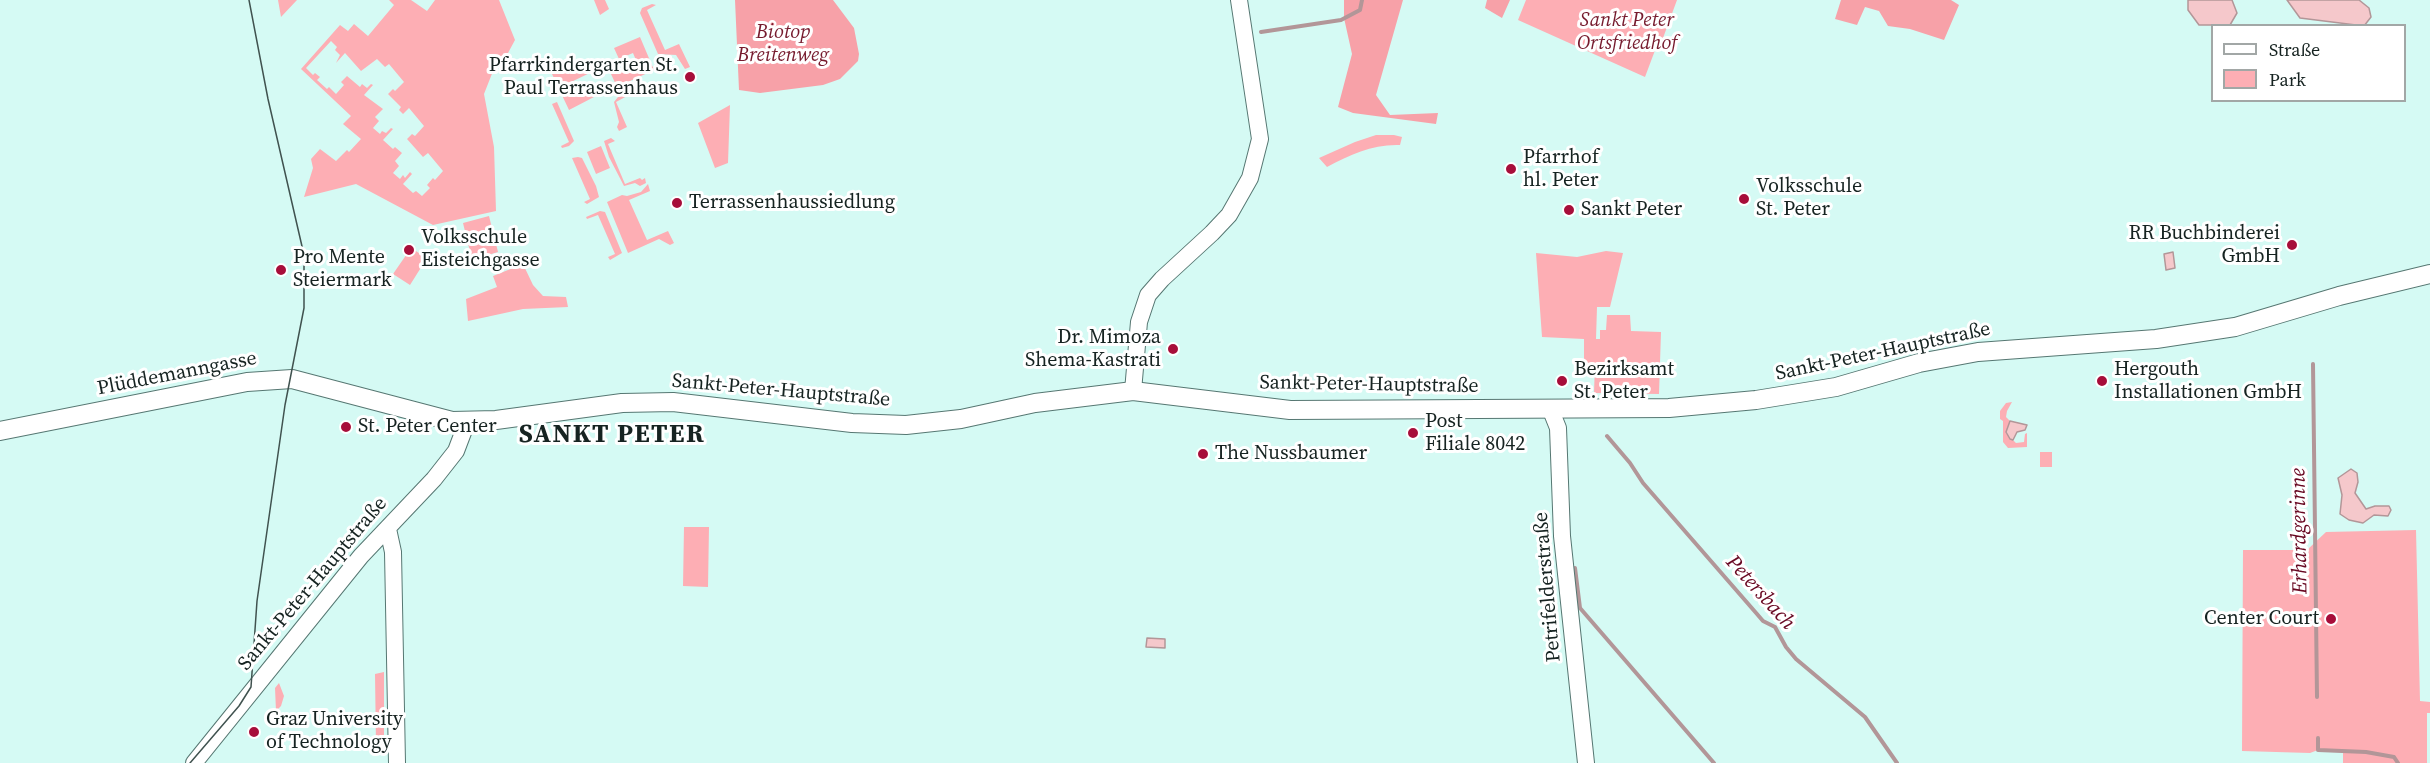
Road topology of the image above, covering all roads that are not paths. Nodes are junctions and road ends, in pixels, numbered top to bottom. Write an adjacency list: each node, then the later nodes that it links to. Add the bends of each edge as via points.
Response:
1 (1239, 0): 3 (main road, via 1260,139 1250,178 1229,214 1148,295 1139,322)
2 (2430, 274): 4 (main road, Sankt-Peter-Hauptstraße, via 2235,327 2188,335 1978,352 1919,363 1836,387 1756,400 1668,408)
3 (1133, 391): 4 (main road, Sankt-Peter-Hauptstraße, via 1290,410); 5 (main road, Sankt-Peter-Hauptstraße, via 906,425 852,423 673,402 622,403)
4 (1550, 408): 10 (main road, Petrifelderstraße, via 1558,428 1562,536)
5 (466, 422): 6 (main road, Plüddemanngasse, via 437,419 341,391 275,379); 7 (main road, Sankt-Peter-Hauptstraße, via 456,451)
6 (0, 431)
7 (388, 529): 8 (main road, Sankt-Peter-Hauptstraße, via 350,570); 9 (main road, via 393,552)
8 (194, 763)
9 (396, 763)
10 (1586, 763)

